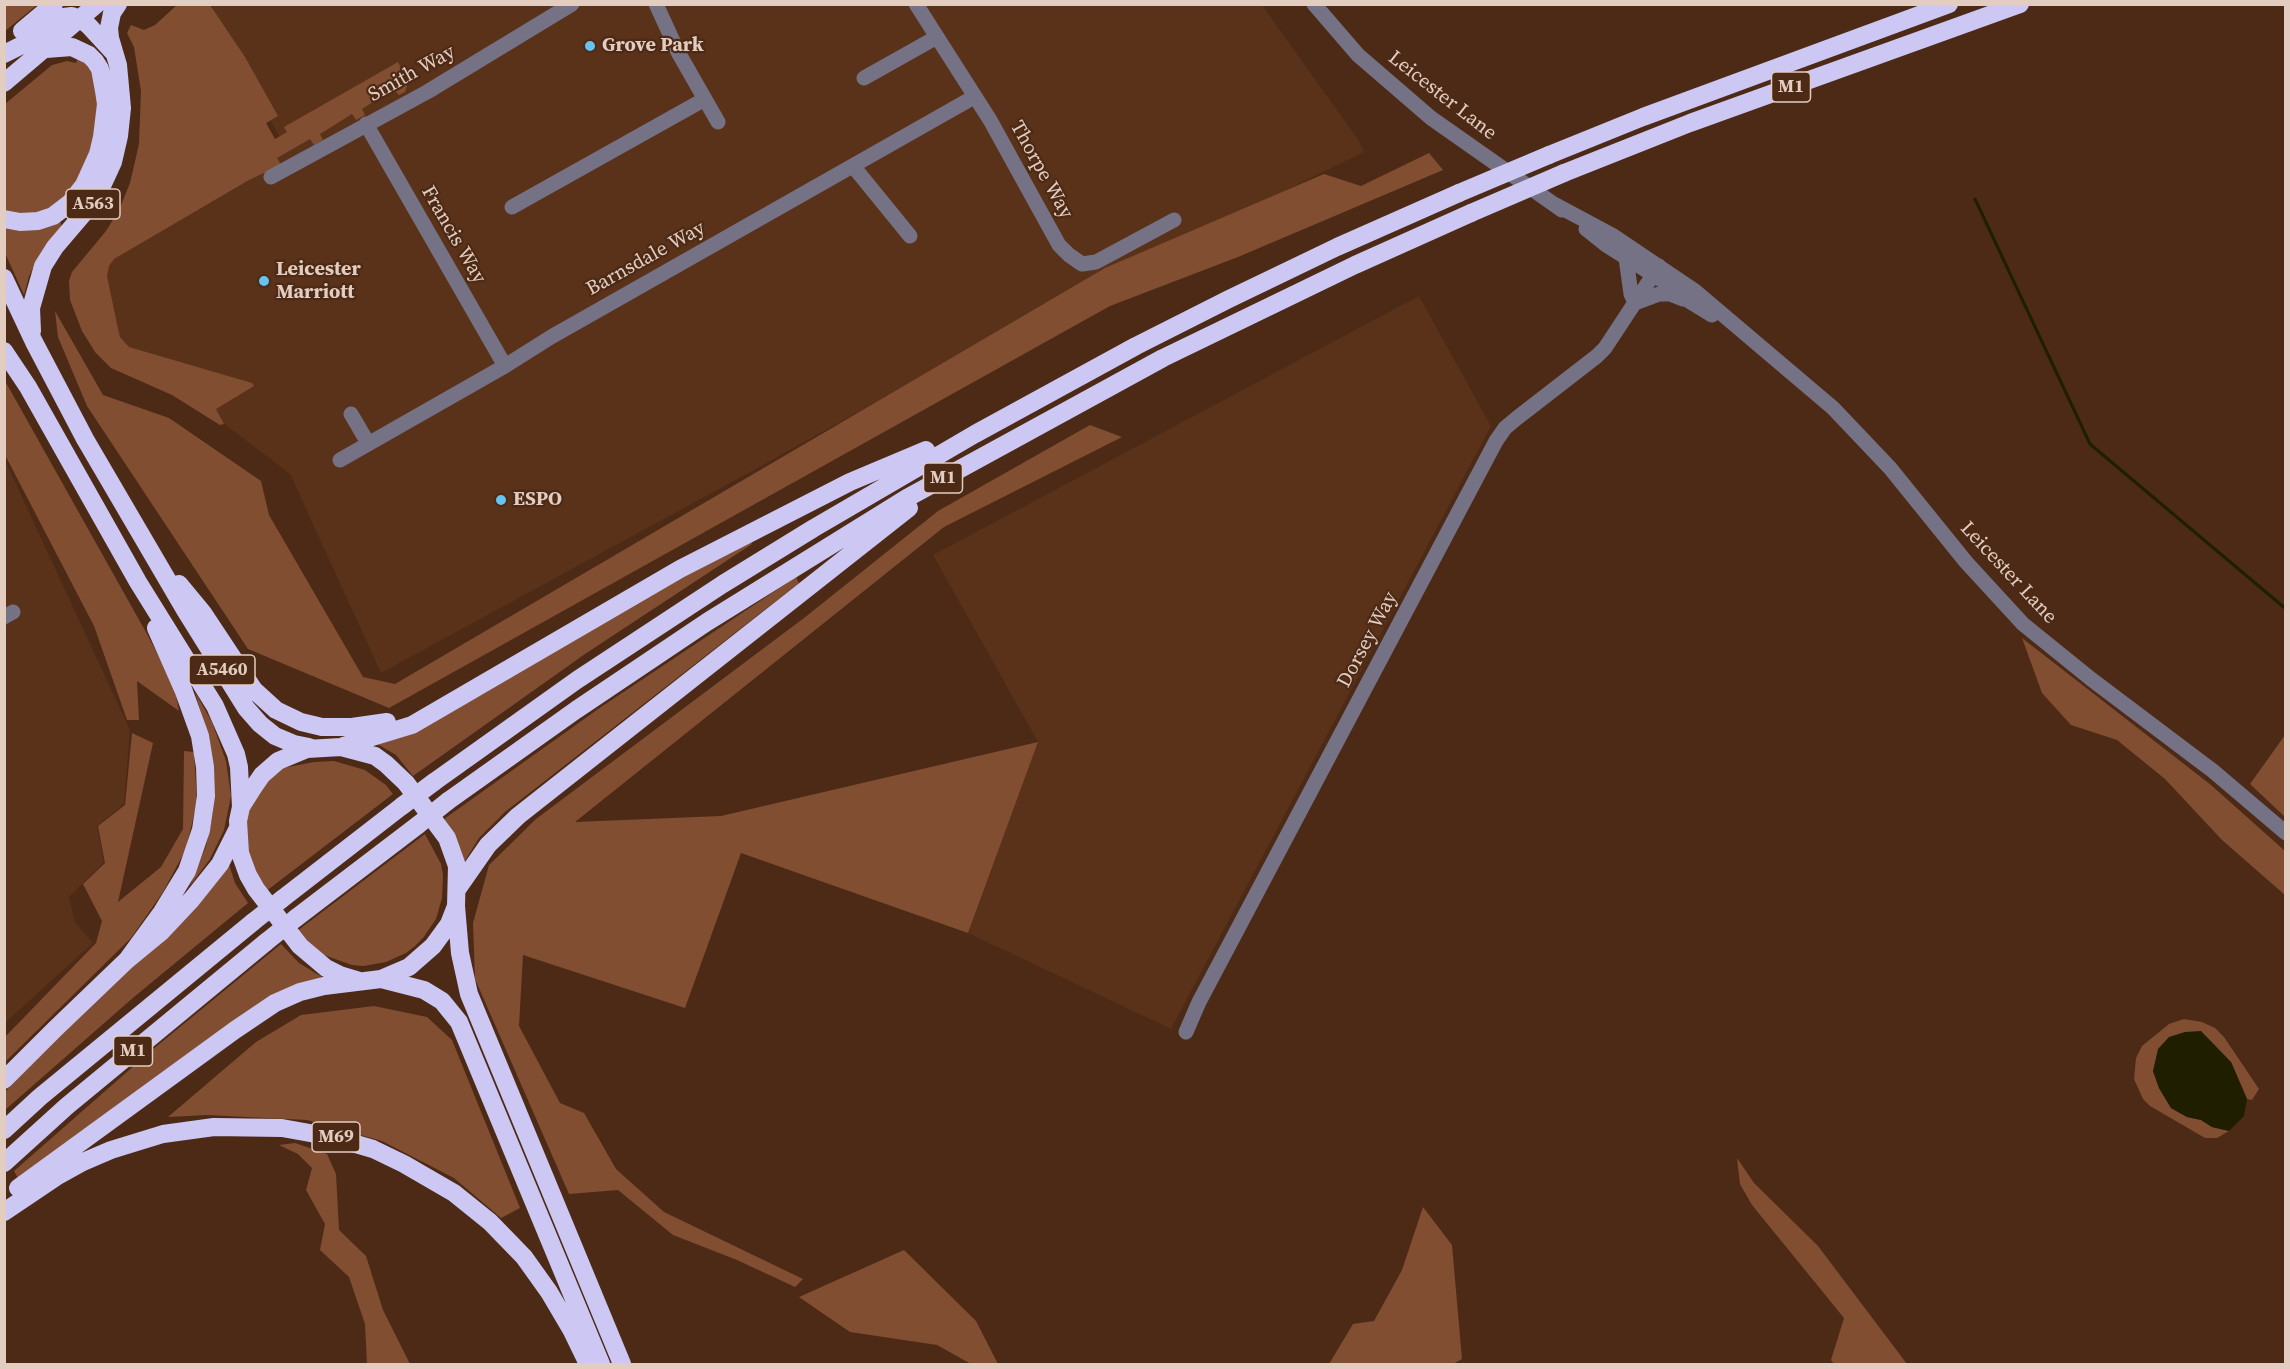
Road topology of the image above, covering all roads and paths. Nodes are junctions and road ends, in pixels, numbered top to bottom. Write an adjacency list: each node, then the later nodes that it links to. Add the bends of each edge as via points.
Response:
1 (54, 4): 12 (highway)
2 (97, 4): 10 (highway)
3 (118, 4): 15 (highway, A563, via 110,28)
4 (572, 4): 21 (street, Smith Way, via 427,92)
5 (656, 4): 19 (street)
6 (916, 4): 11 (street, Thorpe Way)
7 (1314, 4): 24 (street, Leicester Lane, via 1358,55 1431,118)
8 (1948, 4): 41 (highway, M1, bridge, via 1643,117 1459,193 1229,299)
9 (2020, 4): 42 (highway, M1, bridge, via 1690,123 1471,213 1239,320)
10 (81, 19): 13 (highway); 14 (highway, via 63,17); 15 (highway, A563)
11 (937, 36): 16 (street); 18 (street, Thorpe Way)
12 (4, 46)
13 (46, 49): 17 (highway); 26 (highway, via 72,47 95,61 104,91 102,137 92,170 70,203 38,221)
14 (4, 54)
15 (114, 54): 36 (highway, A563, via 122,108 113,162 96,199 55,246 43,267 31,308)
16 (864, 78)
17 (4, 83)
18 (974, 97): 22 (street, Barnsdale Way); 27 (street, Thorpe Way, via 1059,245 1082,264 1096,262)
19 (705, 99): 20 (street); 25 (street)
20 (718, 122)
21 (366, 124): 23 (street, Smith Way); 38 (street, Francis Way)
22 (853, 166): 28 (street); 38 (street, Barnsdale Way)
23 (271, 177)
24 (1556, 205): 29 (street, Leicester Lane); 30 (street, Leicester Lane, via 1612,235)
25 (512, 207)
26 (4, 219)
27 (1174, 220)
28 (910, 236)
29 (1626, 258): 30 (street, Leicester Lane); 33 (street)
30 (1656, 270): 32 (street, Leicester Lane); 33 (street, Dorsey Way); 35 (street, Leicester Lane, via 1695,291)
31 (4, 278): 36 (highway, A5460)
32 (1689, 301): 33 (street, via 1659,294); 35 (street, Leicester Lane)
33 (1635, 303): 58 (street, Dorsey Way, via 1597,357 1517,418 1496,441)
34 (4, 338): 39 (highway, A5460)
35 (1751, 340): 52 (street, Leicester Lane, via 1833,408 1890,468 1966,562 2023,624)
36 (34, 342): 45 (highway, A5460, via 85,439)
37 (4, 351): 39 (highway)
38 (505, 366): 43 (street, Barnsdale Way)
39 (28, 387): 46 (highway, A5460)
40 (351, 414): 43 (street)
41 (1002, 418): 47 (highway, via 850,482 742,536); 60 (highway, M1, bridge, via 723,584 434,782 253,922)
42 (1027, 433): 53 (highway, via 909,508 525,811 493,840); 61 (highway, M1, bridge, via 907,498 758,590 576,710 448,801 266,942)
43 (368, 443): 44 (street, Barnsdale Way)
44 (340, 460)
45 (156, 559): 47 (highway, via 203,613 254,690 276,710 302,722 339,728 383,723 403,718); 49 (highway, A5460, via 253,717 284,741)
46 (138, 582): 50 (highway, A5460, via 226,728 239,767); 55 (highway, via 194,717 204,759 206,796 201,830 187,871)
47 (488, 679): 48 (highway, via 412,725)
48 (341, 747): 49 (highway); 53 (highway, via 375,756 406,783 447,838 457,866)
49 (317, 748): 50 (highway, via 291,754 270,767)
50 (241, 807): 51 (highway)
51 (237, 830): 55 (highway, via 220,864 200,890 161,932); 57 (highway, via 248,875 282,924 319,963)
52 (2286, 833)
53 (458, 888): 54 (highway)
54 (456, 906): 56 (highway, via 449,924 427,952 404,970); 66 (highway, via 462,965 470,994)
55 (127, 960): 59 (highway)
56 (381, 979): 57 (highway); 65 (highway, via 424,990 442,1001 459,1022)
57 (360, 981): 62 (highway, via 300,992 261,1011)
58 (1186, 1032)
59 (4, 1080)
60 (4, 1130)
61 (4, 1163)
62 (4, 1198)
63 (4, 1212): 64 (highway, M69, via 83,1162 163,1134 214,1127 282,1128 332,1137 373,1149 404,1164 454,1193 490,1222 524,1257 549,1292)
64 (588, 1365)
65 (601, 1365)
66 (622, 1365)

